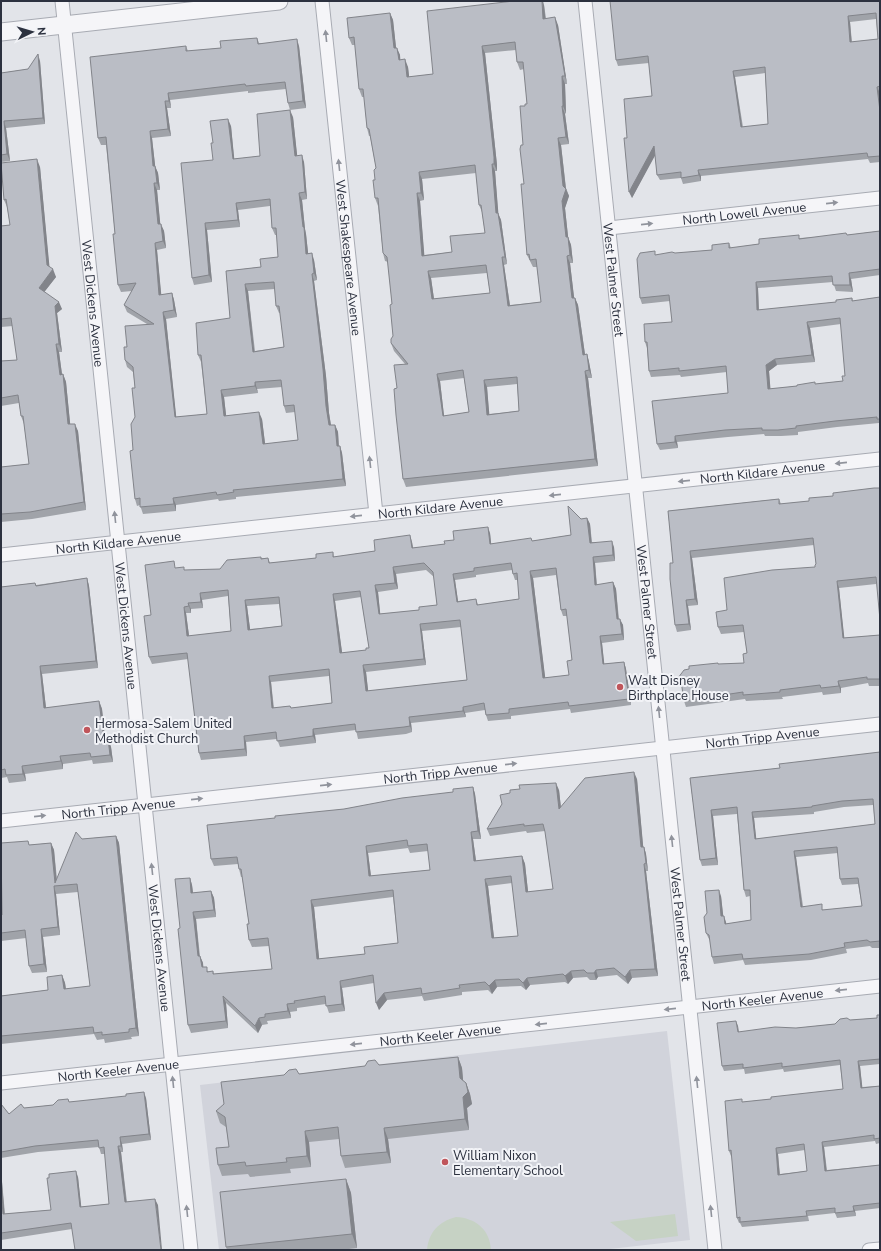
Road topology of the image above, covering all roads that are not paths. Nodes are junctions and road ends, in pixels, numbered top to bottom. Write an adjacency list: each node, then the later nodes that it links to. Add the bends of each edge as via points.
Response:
1 (62, 1): 5 (street, West Dickens Avenue)
2 (279, 1): 5 (street)
3 (322, 1): 11 (street, West Shakespeare Avenue, one-way to 3)
4 (585, 1): 8 (street, West Palmer Street)
5 (64, 25): 6 (street); 12 (street, West Dickens Avenue, one-way to 5)
6 (1, 32)
7 (880, 198): 8 (street, North Lowell Avenue, one-way to 7)
8 (609, 228): 10 (street, West Palmer Street)
9 (880, 459): 10 (street, North Kildare Avenue, one-way to 10)
10 (635, 486): 11 (street, North Kildare Avenue, one-way to 11); 15 (street, West Palmer Street, one-way to 10)
11 (376, 514): 12 (street, North Kildare Avenue, one-way to 12)
12 (118, 543): 13 (street, North Kildare Avenue); 16 (street, West Dickens Avenue)
13 (1, 555)
14 (880, 724): 15 (street, North Tripp Avenue)
15 (663, 748): 16 (street, North Tripp Avenue, one-way to 15); 19 (street, West Palmer Street, one-way to 15)
16 (145, 805): 17 (street, North Tripp Avenue, one-way to 16); 20 (street, West Dickens Avenue, one-way to 16)
17 (1, 821)
18 (880, 986): 19 (street, North Keeler Avenue, one-way to 19)
19 (690, 1007): 20 (street, North Keeler Avenue, one-way to 20); 24 (street, West Palmer Street, one-way to 19)
20 (172, 1064): 21 (street, North Keeler Avenue); 23 (street, West Dickens Avenue, one-way to 20)
21 (1, 1084)
22 (880, 1249): 25 (street)
23 (191, 1250)
24 (715, 1250)
25 (869, 1250)

